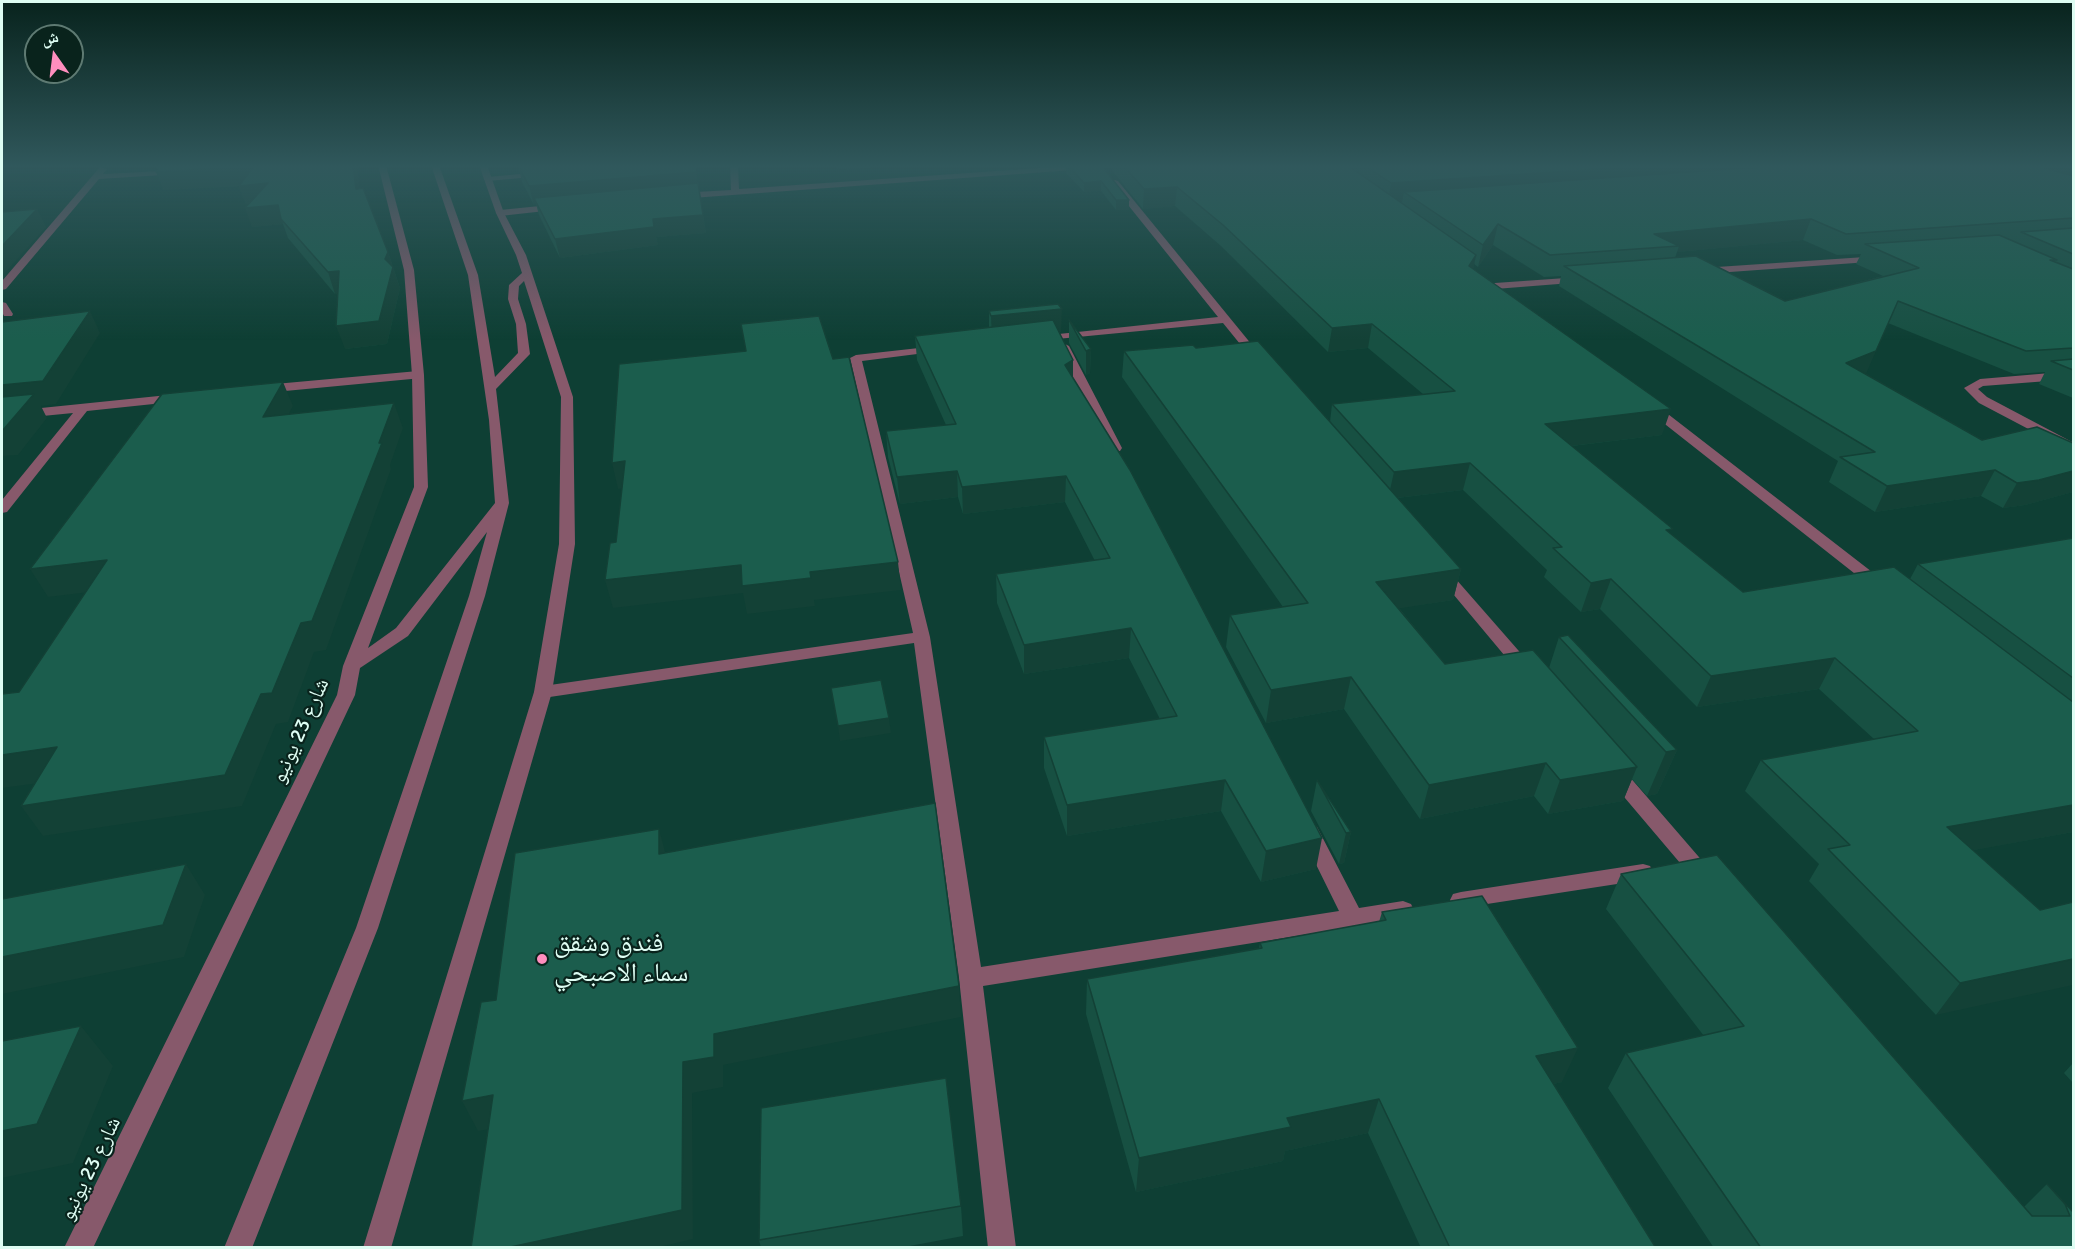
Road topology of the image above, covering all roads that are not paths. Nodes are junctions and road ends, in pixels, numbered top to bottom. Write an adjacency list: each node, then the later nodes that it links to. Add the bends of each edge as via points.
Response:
1 (54, 223): 10 (street)
2 (397, 223): 16 (street, شارع 23 يونيو, via 409,270)
3 (455, 223): 19 (street, via 473,275)
4 (505, 223): 8 (street)
5 (1152, 223): 12 (street)
6 (1897, 258): 7 (street)
7 (1696, 272)
8 (527, 273): 19 (street, via 514,285 513,299 524,354); 34 (street, via 567,397 567,544)
9 (1589, 279): 11 (street, via 1490,283)
10 (2, 287)
11 (1513, 301)
12 (1224, 320): 13 (street); 17 (street)
13 (1058, 337): 14 (street); 26 (street)
14 (1023, 340)
15 (951, 348): 31 (street, via 856,358)
16 (418, 375): 20 (street); 32 (street, شارع 23 يونيو, via 422,487)
17 (1271, 375)
18 (2073, 375): 25 (street, via 1980,383 1970,388 1983,400)
19 (490, 389): 27 (street)
20 (251, 391)
21 (192, 396): 23 (street)
22 (1644, 402): 30 (street)
23 (84, 407): 24 (street); 28 (street)
24 (2, 416)
25 (2073, 448)
26 (1123, 464)
27 (502, 503): 32 (street, via 402,632); 42 (street, via 477,596 367,928)
28 (2, 509)
29 (1428, 556): 33 (street)
30 (1887, 591)
31 (922, 637): 34 (street); 40 (street)
32 (352, 666): 41 (street, شارع 23 يونيو, via 346,695)
33 (1537, 683)
34 (543, 692): 43 (street)
35 (1599, 755): 37 (street)
36 (1305, 822): 39 (street)
37 (1693, 864): 38 (street); 39 (street)
38 (1716, 892)
39 (1353, 917): 40 (street)
40 (971, 978): 44 (street)
41 (78, 1248)
42 (237, 1248)
43 (377, 1248)
44 (1002, 1248)

